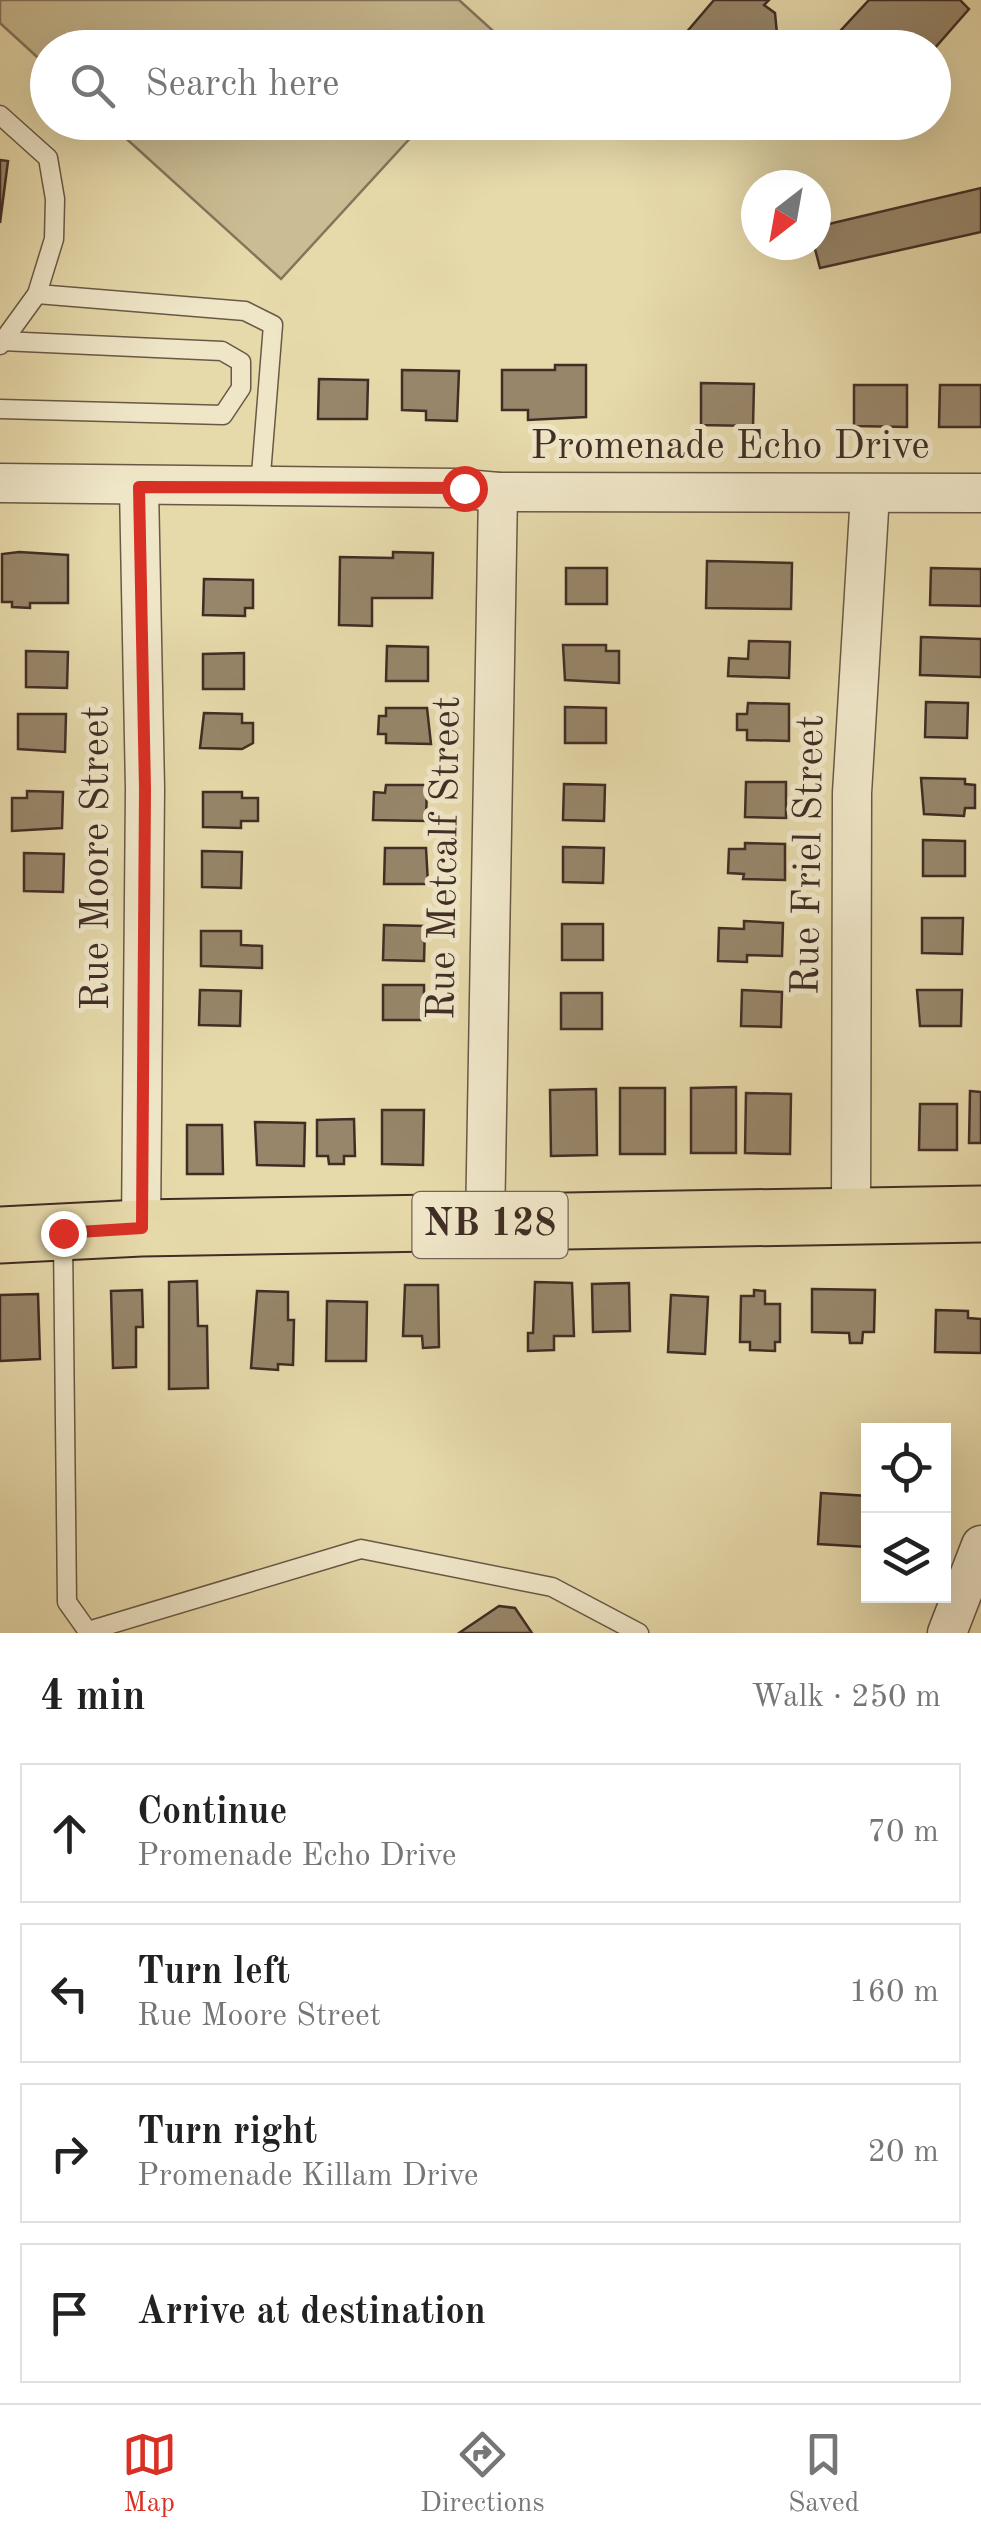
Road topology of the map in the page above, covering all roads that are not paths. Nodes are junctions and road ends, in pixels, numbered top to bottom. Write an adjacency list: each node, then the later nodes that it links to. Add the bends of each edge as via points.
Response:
1 (0, 114): 2 (lane, via 48,158 54,239)
2 (36, 294): 3 (lane); 6 (lane, via 245,311 273,325)
3 (1, 343): 4 (lane, via 222,352 241,362 241,388 223,415)
4 (0, 409)
5 (0, 483): 7 (street, Promenade Echo Drive)
6 (260, 486): 7 (street, Promenade Echo Drive); 8 (street, Promenade Echo Drive)
7 (139, 487): 14 (street, Rue Moore Street)
8 (498, 492): 10 (street, Promenade Echo Drive); 13 (street, Rue Metcalf Street)
9 (981, 493): 10 (street, Promenade Echo Drive)
10 (870, 494): 12 (street, Rue Friel Street, via 852,793)
11 (981, 1214): 12 (main road, NB 128)
12 (851, 1218): 13 (main road, NB 128)
13 (485, 1225): 14 (main road, NB 128)
14 (142, 1228): 15 (main road, NB 128)
15 (63, 1233): 16 (main road, NB 128); 18 (lane, via 68,1602)
16 (0, 1235)
17 (981, 1546): 20 (street)
18 (89, 1632): 19 (lane, via 361,1548 552,1587)
19 (639, 1633)
20 (947, 1633)

